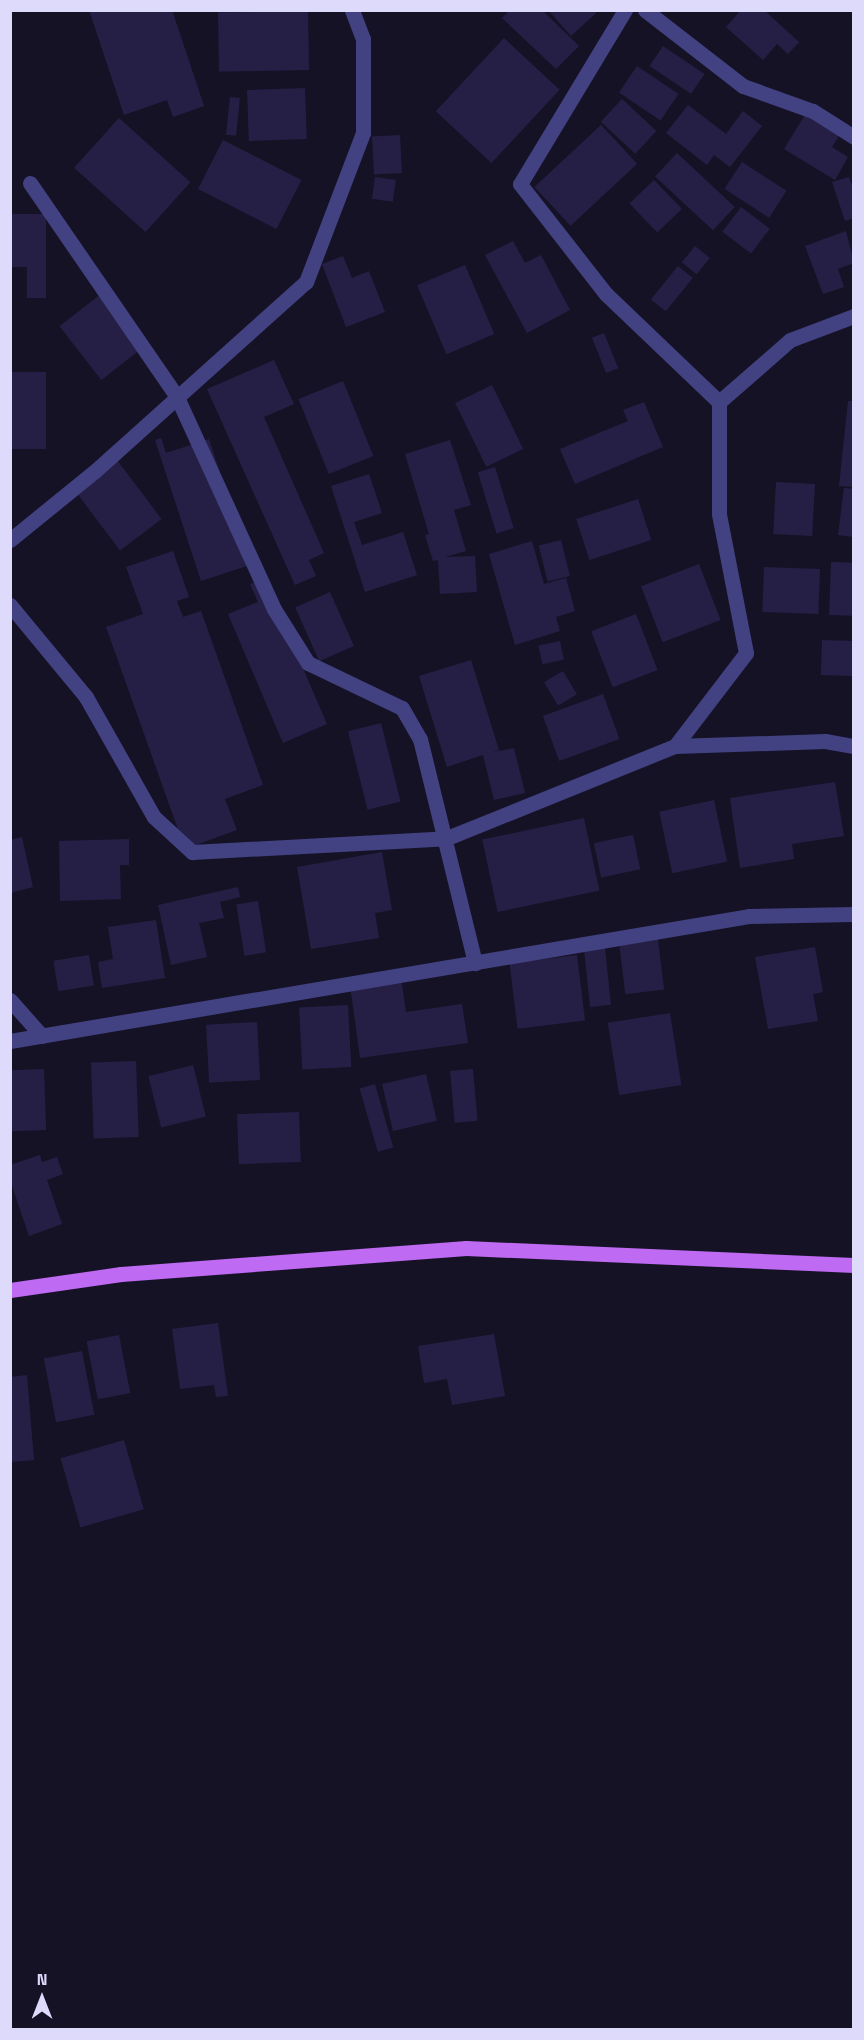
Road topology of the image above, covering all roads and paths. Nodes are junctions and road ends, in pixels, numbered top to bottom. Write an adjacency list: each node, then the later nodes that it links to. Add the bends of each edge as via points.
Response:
1 (352, 10): 7 (street, via 363,39 363,133 306,282)
2 (625, 10): 8 (street, via 520,184 606,294)
3 (645, 10): 4 (street, via 743,86 813,111)
4 (854, 137)
5 (30, 183): 7 (street)
6 (854, 316): 8 (street, via 790,340)
7 (177, 398): 9 (street); 13 (street, via 274,609 308,663 402,708 420,739)
8 (719, 402): 11 (street, via 719,514 746,653)
9 (10, 540)
10 (10, 605): 13 (street, via 86,697 154,817 192,852)
11 (675, 746): 12 (street, via 825,741); 13 (street)
12 (854, 746)
13 (447, 838): 15 (street)
14 (854, 914): 15 (street, via 749,916)
15 (475, 963): 17 (street)
16 (10, 1000): 17 (street)
17 (42, 1036): 18 (street)
18 (10, 1041)
19 (854, 1265): 20 (main road, via 466,1248 121,1274)
20 (10, 1290)

